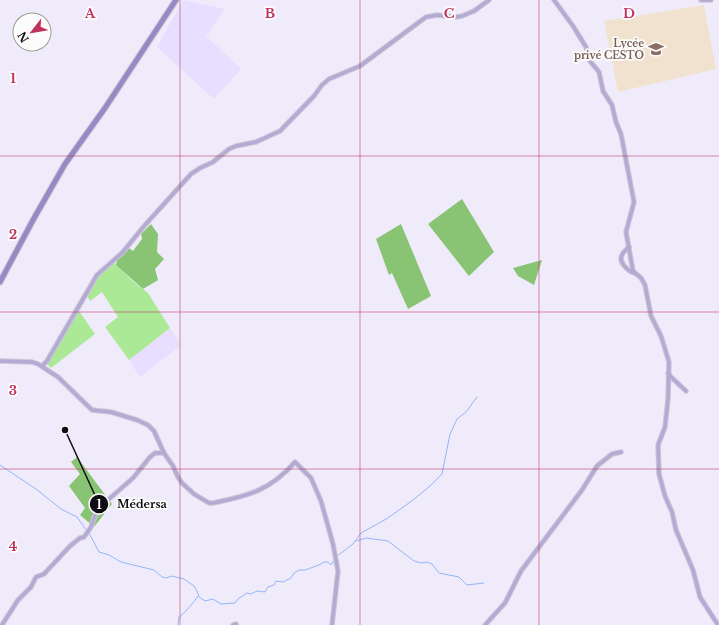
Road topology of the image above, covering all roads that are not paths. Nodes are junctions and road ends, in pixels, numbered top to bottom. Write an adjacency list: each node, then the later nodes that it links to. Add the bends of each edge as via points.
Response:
1 (176, 0): 8 (main road, via 69,159)
2 (488, 0): 10 (street, via 474,11 462,16 426,17 360,66 329,79 280,131 256,142 229,149 213,162 196,170 122,253 97,275)
3 (554, 0): 6 (street, via 573,26 586,47 590,61 599,72 603,91 612,105 621,134 634,202 626,227)
4 (701, 0): 5 (street)
5 (712, 0)
6 (629, 247): 7 (street); 7 (street, via 621,258 628,271)
7 (634, 274): 11 (street, via 641,278 645,285 651,316 667,354)
8 (0, 282)
9 (0, 360): 10 (street, via 32,362)
10 (42, 366): 14 (street, via 58,377 92,410 111,412 148,426 154,431)
11 (668, 373): 12 (street); 18 (street, via 665,427 658,445 659,474 700,597)
12 (686, 391)
13 (621, 452): 17 (street, via 612,454 597,466 578,496 521,571 505,603)
14 (164, 453): 15 (street, via 155,453 150,457 133,478 101,506 84,537 70,546 44,574 36,577); 16 (street, via 182,483 209,503 251,494 286,473 295,462 307,473 321,501 337,565)
15 (2, 625)
16 (332, 625)
17 (485, 625)
18 (718, 625)

